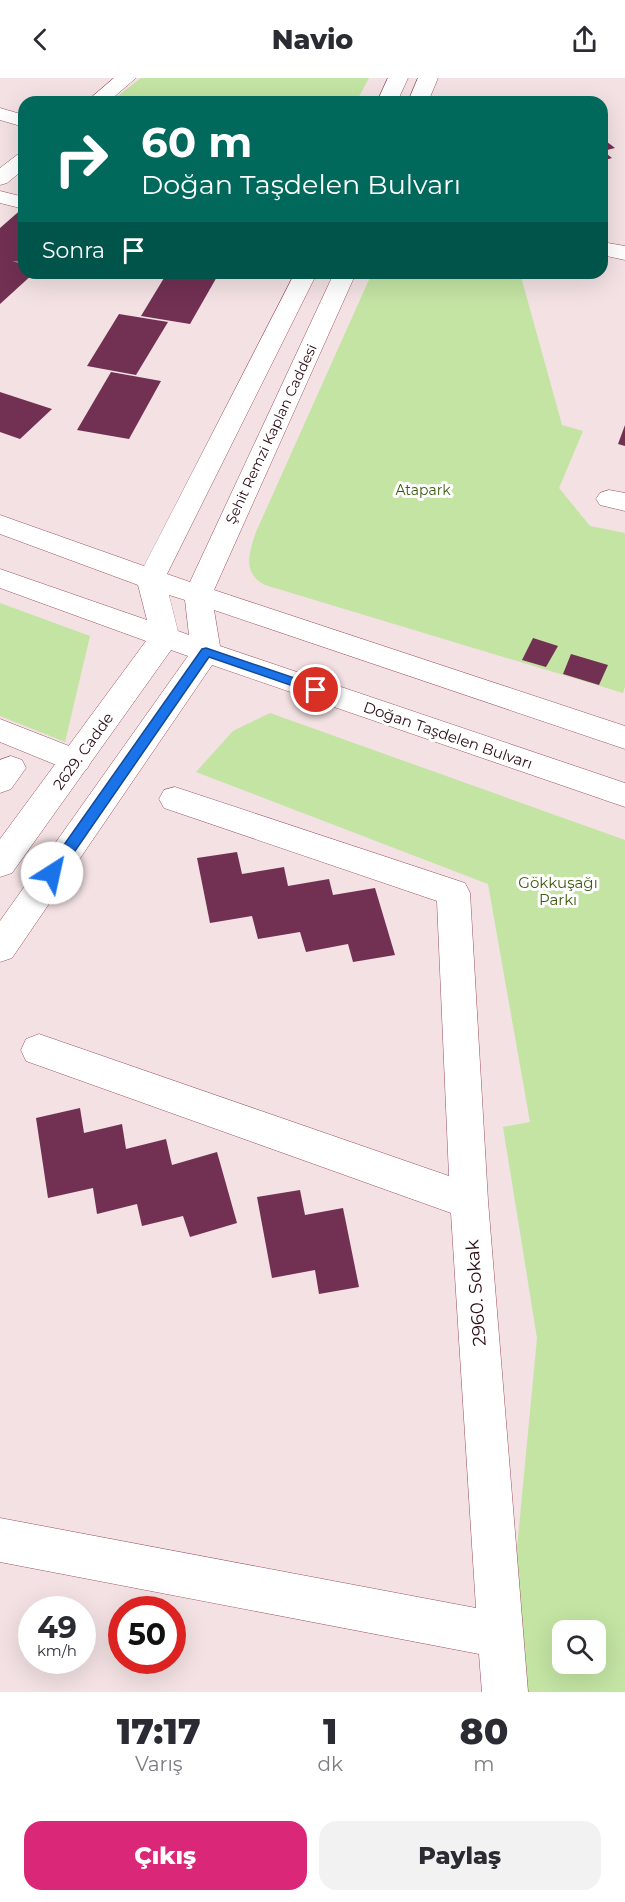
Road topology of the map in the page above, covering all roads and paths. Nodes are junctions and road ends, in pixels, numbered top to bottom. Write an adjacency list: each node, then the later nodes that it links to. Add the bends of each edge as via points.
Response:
1 (126, 78): 4 (main road)
2 (398, 78): 5 (main road)
3 (428, 78): 6 (main road)
4 (104, 96)
5 (390, 96)
6 (420, 96)
7 (0, 114): 8 (main road)
8 (18, 119)
9 (18, 164): 10 (main road)
10 (0, 179)
11 (0, 196): 12 (main road)
12 (18, 201)
13 (608, 250): 14 (main road)
14 (625, 253)
15 (303, 279): 19 (main road)
16 (342, 279): 20 (main road, Şehit Remzi Kaplan Caddesi)
17 (0, 524): 19 (main road)
18 (0, 578): 21 (main road, Doğan Taşdelen Bulvarı)
19 (151, 579): 20 (main road); 21 (main road)
20 (198, 594): 22 (main road); 24 (main road)
21 (165, 637): 22 (main road, Doğan Taşdelen Bulvarı); 25 (main road, 2629. Cadde)
22 (206, 652): 26 (main road, Doğan Taşdelen Bulvarı); 29 (main road)
23 (0, 730): 25 (main road)
24 (625, 738)
25 (76, 761): 28 (main road, 2629. Cadde)
26 (625, 795)
27 (175, 799): 31 (main road, 2960. Sokak, via 453,893)
28 (0, 864)
29 (0, 948)
30 (39, 1050): 31 (main road)
31 (469, 1201): 33 (main road, 2960. Sokak)
32 (0, 1540): 33 (main road)
33 (500, 1635): 34 (main road, 2960. Sokak)
34 (505, 1692)

